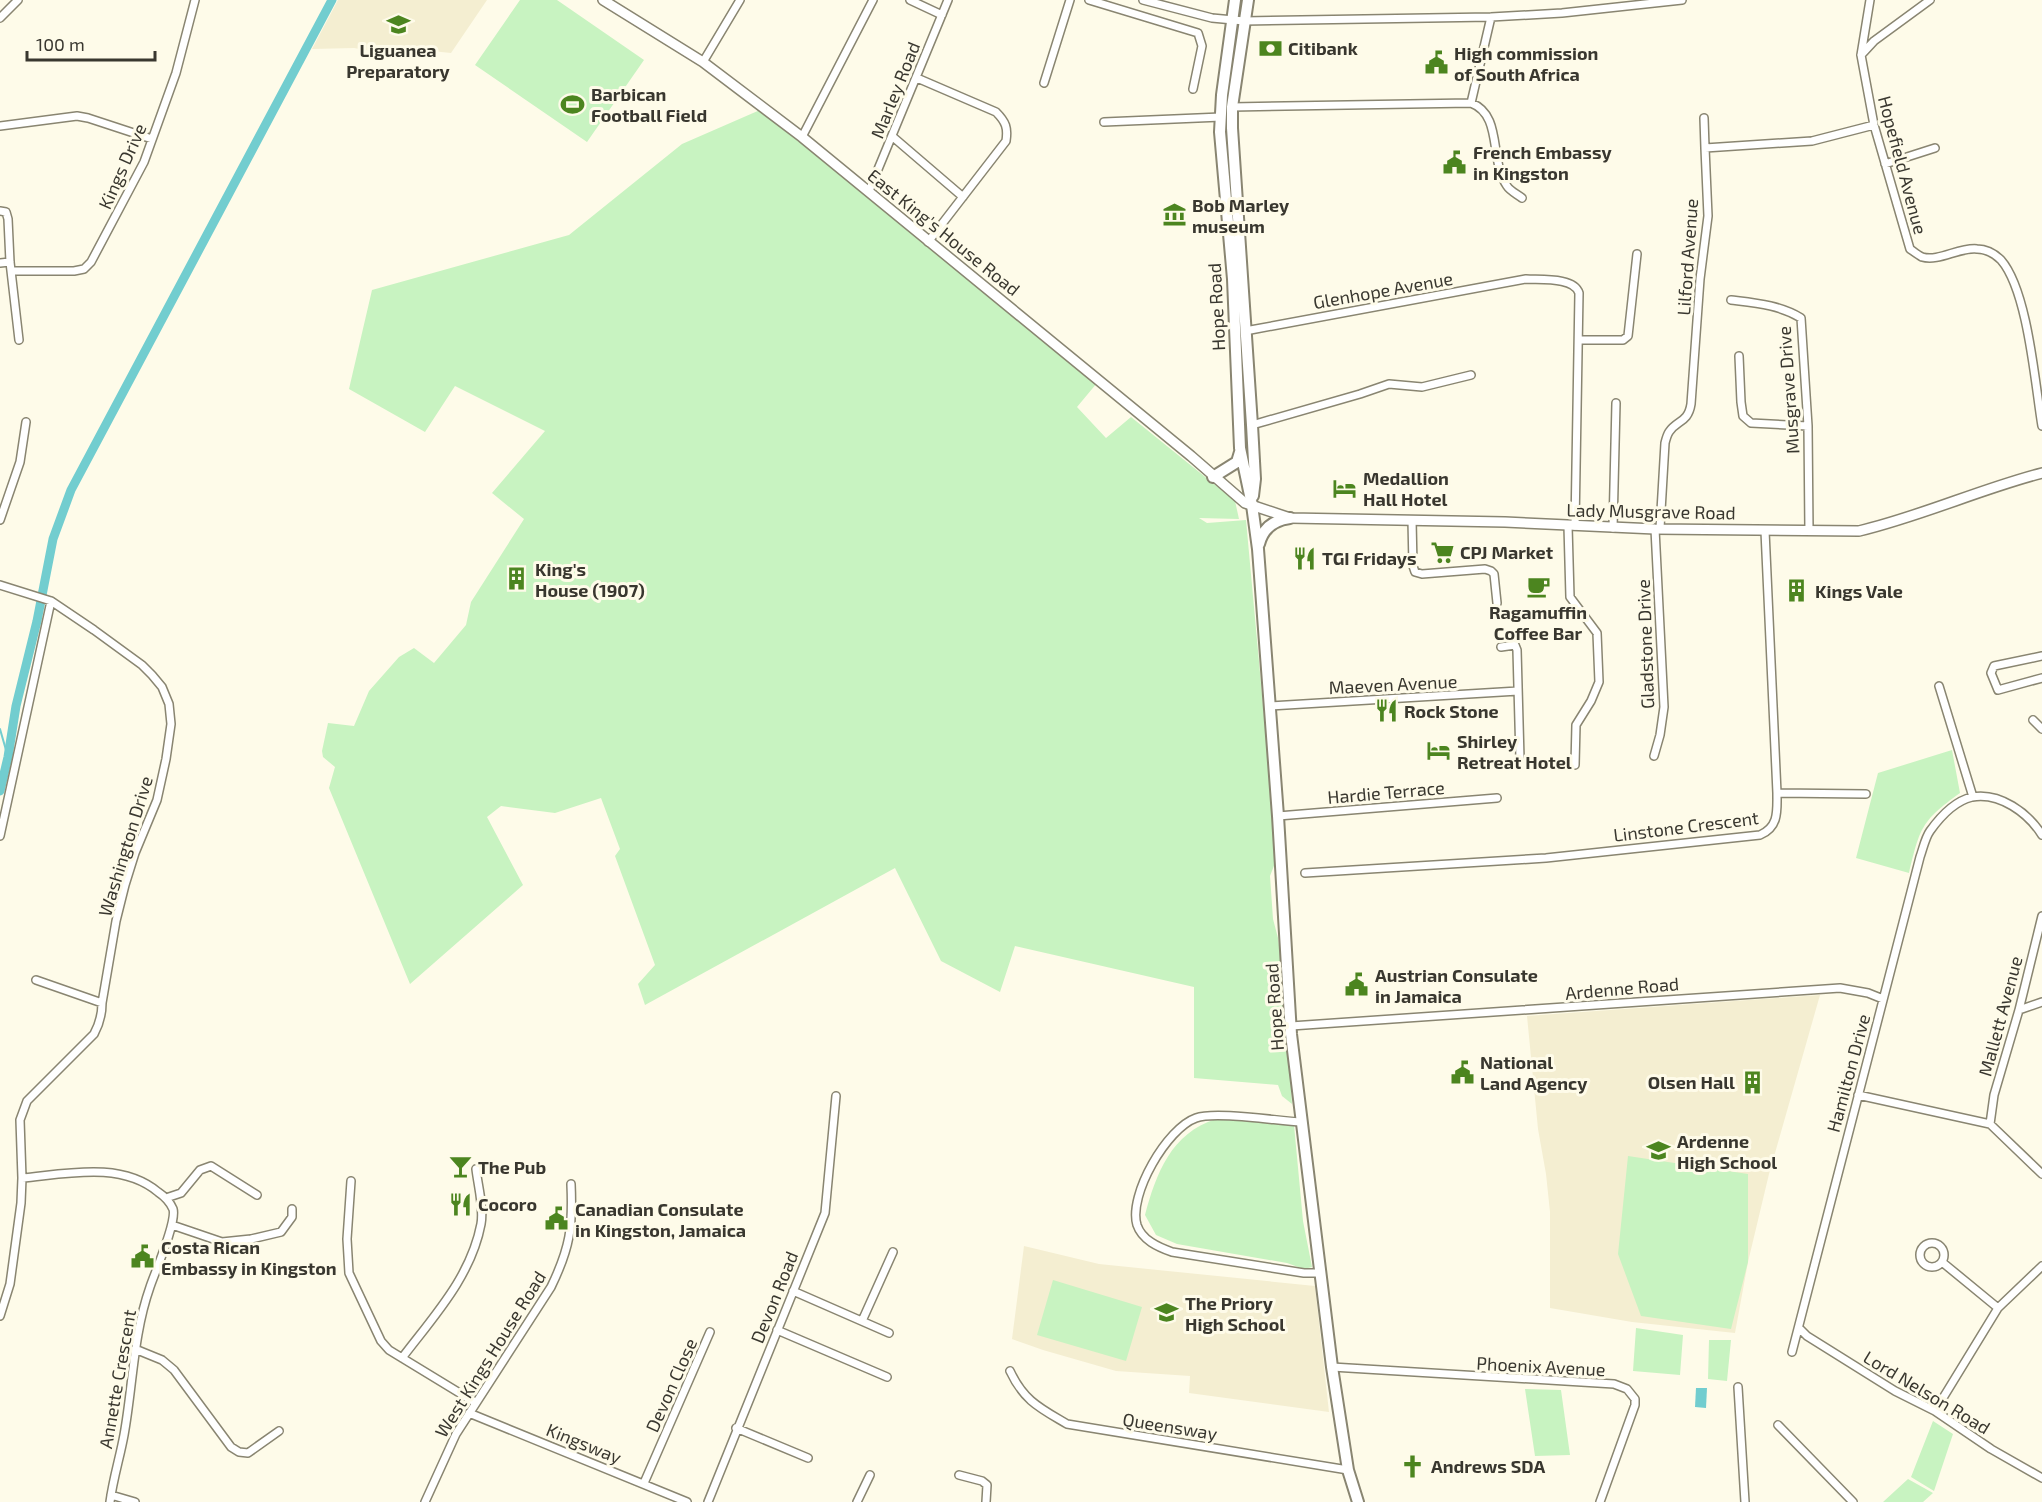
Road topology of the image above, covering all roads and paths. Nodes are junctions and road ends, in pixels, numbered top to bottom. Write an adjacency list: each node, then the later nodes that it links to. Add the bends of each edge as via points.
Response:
1 (18, 0): 19 (street)
2 (195, 0): 36 (street, Kings Drive, via 176,73)
3 (603, 0): 23 (main road, East King's House Road)
4 (740, 0): 23 (street)
5 (873, 0): 35 (street)
6 (910, 0): 17 (street)
7 (948, 0): 17 (street, Marley Road)
8 (1070, 0): 25 (street)
9 (1089, 0): 16 (street)
10 (1141, 0): 16 (street); 20 (street)
11 (1235, 0): 20 (main road, Hope Road)
12 (1248, 0): 21 (main road, Hope Road)
13 (1682, 0): 18 (street)
14 (1870, 0): 22 (street, Hopefield Avenue)
15 (1930, 0): 22 (street)
16 (1135, 13): 26 (street, via 1198,33 1202,45)
17 (942, 15): 24 (street, Marley Road)
18 (1491, 17): 21 (street); 27 (street)
19 (0, 18)
20 (1232, 21): 21 (street); 29 (main road, Hope Road)
21 (1244, 21): 28 (main road, Hope Road)
22 (1861, 55): 32 (street, Hopefield Avenue)
23 (703, 62): 35 (main road, East King's House Road)
24 (917, 78): 34 (street, Marley Road); 41 (street, via 996,112 1008,130 1006,141)
25 (1044, 83)
26 (1193, 89)
27 (1471, 103): 28 (street); 42 (street, via 1481,106 1492,125 1496,163 1508,188)
28 (1232, 107): 50 (main road, Hope Road)
29 (1221, 117): 31 (street); 60 (main road, Hope Road)
30 (1704, 118): 37 (street, Lilford Avenue)
31 (1104, 122)
32 (1874, 125): 37 (street, via 1812,141); 39 (street, Hopefield Avenue)
33 (0, 126): 36 (street, via 77,116)
34 (892, 136): 40 (street, Marley Road); 41 (street)
35 (802, 137): 40 (main road, East King's House Road)
36 (152, 139): 48 (street, Kings Drive, via 120,209 84,269)
37 (1706, 148): 69 (street, Lilford Avenue, via 1708,216 1690,413 1669,432 1665,442)
38 (1935, 148): 39 (street)
39 (1885, 164): 59 (street, Hopefield Avenue, via 1910,249 1922,256 1934,256 1975,248 2000,259 2009,272 2024,312)
40 (868, 191): 44 (main road, East King's House Road)
41 (963, 197): 44 (street)
42 (1522, 198)
43 (0, 211): 46 (street, via 6,212 8,219)
44 (928, 242): 62 (main road, East King's House Road)
45 (1637, 254): 52 (street, via 1628,336 1623,340)
46 (10, 262): 47 (street); 48 (street)
47 (0, 263)
48 (11, 271): 51 (street)
49 (1731, 300): 58 (street, Musgrave Drive, via 1788,310 1801,318)
50 (1245, 330): 52 (street, Glenhope Avenue, via 1526,279 1571,283 1577,287); 57 (main road, Hope Road)
51 (19, 340)
52 (1578, 340): 67 (street)
53 (1740, 356): 58 (street, via 1743,416 1751,423)
54 (1471, 375): 57 (street, via 1422,387 1389,384)
55 (1616, 403): 68 (street)
56 (26, 422): 65 (street, via 20,462)
57 (1252, 425): 63 (main road, Hope Road)
58 (1808, 426): 71 (street, Musgrave Drive)
59 (2042, 426)
60 (1240, 448): 62 (main road, via 1238,462); 63 (main road, Hope Road)
61 (2042, 472): 71 (main road, Lady Musgrave Road, via 1890,524 1860,531)
62 (1213, 477): 63 (main road, East King's House Road)
63 (1252, 505): 64 (main road, Lady Musgrave Road); 72 (main road, Hope Road)
64 (1290, 518): 66 (main road, Lady Musgrave Road); 72 (main road, via 1272,524 1260,539)
65 (0, 520)
66 (1412, 520): 67 (main road, Lady Musgrave Road); 75 (street, via 1415,572 1491,571)
67 (1572, 526): 68 (main road, Lady Musgrave Road); 86 (street, via 1570,597 1597,633 1599,682 1575,725)
68 (1613, 528): 69 (main road, Lady Musgrave Road)
69 (1657, 529): 70 (main road, Lady Musgrave Road); 84 (street, Gladstone Drive, via 1664,707)
70 (1765, 531): 71 (main road, Lady Musgrave Road); 87 (street, Linstone Crescent)
71 (1809, 531)
72 (1258, 549): 81 (main road, Hope Road)
73 (0, 585): 74 (street, Washington Drive)
74 (51, 602): 93 (street); 99 (street, Washington Drive, via 147,670 162,687 171,716 158,800 125,885)
75 (1497, 603)
76 (1501, 647): 80 (street, via 1517,646)
77 (2042, 657): 78 (street, via 1994,666 1991,673 1998,690)
78 (2042, 678)
79 (1939, 686): 89 (street)
80 (1518, 691): 81 (street, Maeven Avenue); 85 (street)
81 (1270, 706): 91 (main road, Hope Road)
82 (2033, 720): 83 (street)
83 (2042, 729)
84 (1654, 756)
85 (1520, 759)
86 (1575, 765)
87 (1777, 793): 88 (street); 94 (street, Linstone Crescent, via 1776,821 1760,835 1546,858)
88 (1866, 794)
89 (1973, 797): 92 (street, via 2006,802 2023,812); 97 (street, Hamilton Drive, via 1949,809 1928,833)
90 (1497, 798): 91 (street, Hardie Terrace)
91 (1278, 816): 101 (main road, Hope Road)
92 (2042, 835)
93 (0, 837)
94 (1305, 873)
95 (2042, 916): 100 (street, Mallett Avenue)
96 (36, 980): 99 (street)
97 (1883, 999): 101 (street, Ardenne Road, via 1840,988); 102 (street, Hamilton Drive)
98 (2042, 1002): 100 (street)
99 (102, 1003): 108 (street, Washington Drive, via 102,1016 94,1034 27,1101 20,1120)
100 (2019, 1010): 105 (street, Mallett Avenue, via 1994,1095)
101 (1291, 1026): 104 (main road, Hope Road)
102 (1858, 1095): 105 (street); 123 (street, Hamilton Drive)
103 (836, 1096): 119 (street, Devon Road, via 825,1213)
104 (1301, 1122): 118 (main road, Hope Road); 118 (street, via 1206,1116 1189,1121 1165,1145 1147,1175 1137,1201 1137,1225 1148,1241 1172,1252 1304,1274)
105 (1990, 1124): 107 (street)
106 (476, 1169): 129 (street, via 481,1223 470,1258 456,1288)
107 (2042, 1174)
108 (22, 1178): 112 (street, via 126,1174 142,1180); 121 (street, via 10,1284)
109 (351, 1181): 129 (street, via 349,1273 381,1341)
110 (571, 1184): 134 (street, West Kings House Road, via 570,1236 562,1263 551,1287)
111 (257, 1195): 112 (street, via 211,1166 200,1170 181,1193)
112 (166, 1198): 114 (street, via 173,1209)
113 (292, 1209): 114 (street, via 292,1217 281,1232 251,1239 222,1242)
114 (172, 1225): 127 (street, Annette Crescent, via 148,1293)
115 (893, 1252): 122 (street)
116 (1942, 1262): 120 (street)
117 (2042, 1266): 120 (street)
118 (1319, 1273): 130 (main road, Hope Road)
119 (793, 1291): 122 (street); 124 (street, Devon Road)
120 (1998, 1308): 135 (street)
121 (0, 1316)
122 (862, 1321): 126 (street)
123 (1799, 1328): 128 (street, Hamilton Drive); 135 (street, Lord Nelson Road, via 1895,1391)
124 (777, 1330): 132 (street); 138 (street, Devon Road)
125 (710, 1332): 145 (street, Devon Close)
126 (889, 1333)
127 (135, 1349): 139 (street, via 162,1360 174,1370 231,1447 239,1452 248,1453); 146 (street, Annette Crescent, via 124,1435)
128 (1792, 1352)
129 (402, 1358): 134 (street)
130 (1332, 1367): 141 (main road, Hope Road); 154 (street, Phoenix Avenue, via 1614,1384 1627,1389 1635,1405)
131 (1010, 1371): 141 (street, Queensway, via 1024,1395 1067,1424)
132 (887, 1377)
133 (1738, 1387): 155 (street)
134 (476, 1403): 136 (street, West Kings House Road)
135 (1935, 1411): 144 (street, Lord Nelson Road)
136 (469, 1413): 145 (street, Kingsway); 148 (street, West Kings House Road)
137 (1778, 1425): 156 (street)
138 (736, 1428): 140 (street); 150 (street, Devon Road)
139 (279, 1431)
140 (808, 1458)
141 (1348, 1470): 153 (main road, Hope Road)
142 (870, 1475): 151 (street)
143 (959, 1475): 152 (street, via 982,1480 987,1485)
144 (2042, 1478)
145 (644, 1484): 149 (street, Kingsway)
146 (110, 1498): 147 (street)
147 (135, 1502)
148 (425, 1502)
149 (687, 1502)
150 (708, 1502)
151 (857, 1502)
152 (986, 1502)
153 (1358, 1502)
154 (1600, 1502)
155 (1745, 1502)
156 (1853, 1502)

